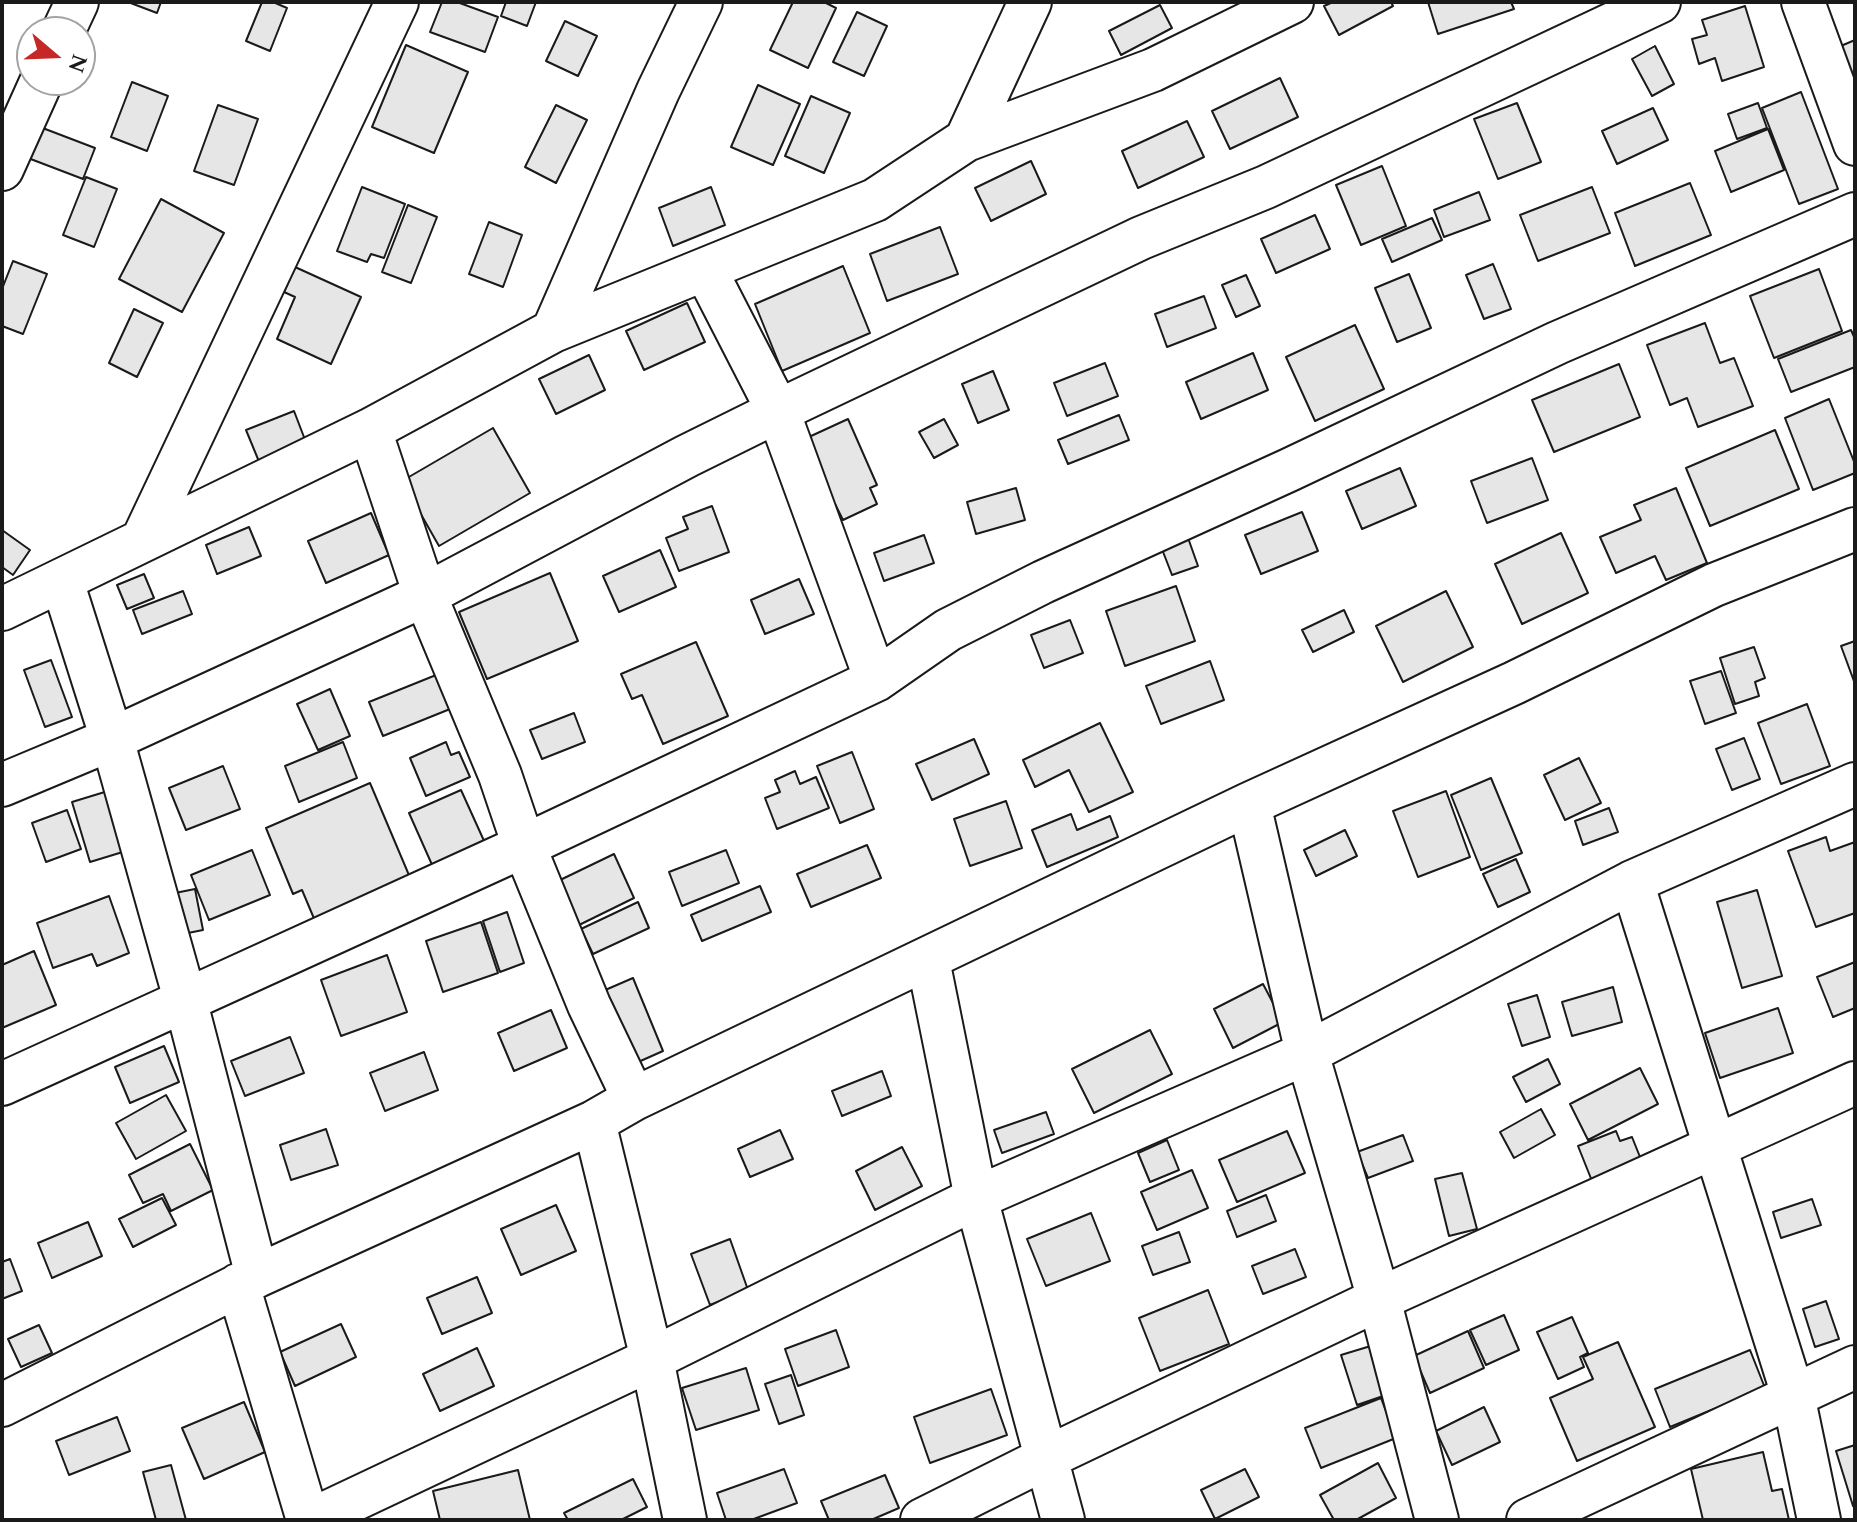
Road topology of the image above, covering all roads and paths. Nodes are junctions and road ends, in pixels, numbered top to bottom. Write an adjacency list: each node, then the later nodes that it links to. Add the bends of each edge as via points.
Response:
1 (397, 2): 17 (street)
2 (701, 2): 13 (street)
3 (1030, 2): 8 (street)
4 (1292, 2): 8 (street, via 1153,70)
5 (1659, 2): 14 (street, via 1266,187 1141,238)
6 (1803, 2): 9 (street)
7 (35, 96): 10 (street)
8 (966, 140): 12 (street, via 875,200)
9 (1855, 144)
10 (2, 169)
11 (1855, 214): 21 (street, via 1557,343 1043,582 948,630)
12 (706, 271): 13 (street); 14 (street)
13 (553, 331): 15 (street)
14 (778, 411): 19 (street); 21 (street)
15 (370, 430): 17 (street); 19 (street)
16 (1855, 529): 25 (street, via 1714,585)
17 (142, 541): 18 (street)
18 (62, 581): 20 (street); 22 (street)
19 (425, 595): 22 (street); 26 (street)
20 (2, 609)
21 (876, 680): 26 (street)
22 (112, 739): 24 (street); 29 (street)
23 (1855, 784): 27 (street)
24 (2, 785)
25 (1249, 804): 28 (street); 30 (street)
26 (524, 846): 29 (street); 33 (street)
27 (1632, 882): 30 (street); 35 (street)
28 (928, 960): 33 (street); 36 (street)
29 (185, 999): 32 (street); 37 (street)
30 (1307, 1053): 36 (street); 38 (street)
31 (1855, 1083): 35 (street)
32 (2, 1084)
33 (634, 1099): 34 (street)
34 (594, 1122): 37 (street); 39 (street)
35 (1713, 1147): 38 (street); 41 (street)
36 (976, 1198): 39 (street); 43 (street)
37 (247, 1280): 42 (street); 44 (street)
38 (1379, 1299): 43 (street); 48 (street)
39 (652, 1359): 44 (street); 45 (street)
40 (1855, 1367): 41 (street)
41 (1793, 1395): 49 (street); 50 (street)
42 (2, 1405)
43 (1046, 1458): 46 (street); 47 (street)
44 (310, 1520)
45 (685, 1520)
46 (922, 1520)
47 (1063, 1520)
48 (1437, 1520)
49 (1528, 1520)
50 (1819, 1520)

